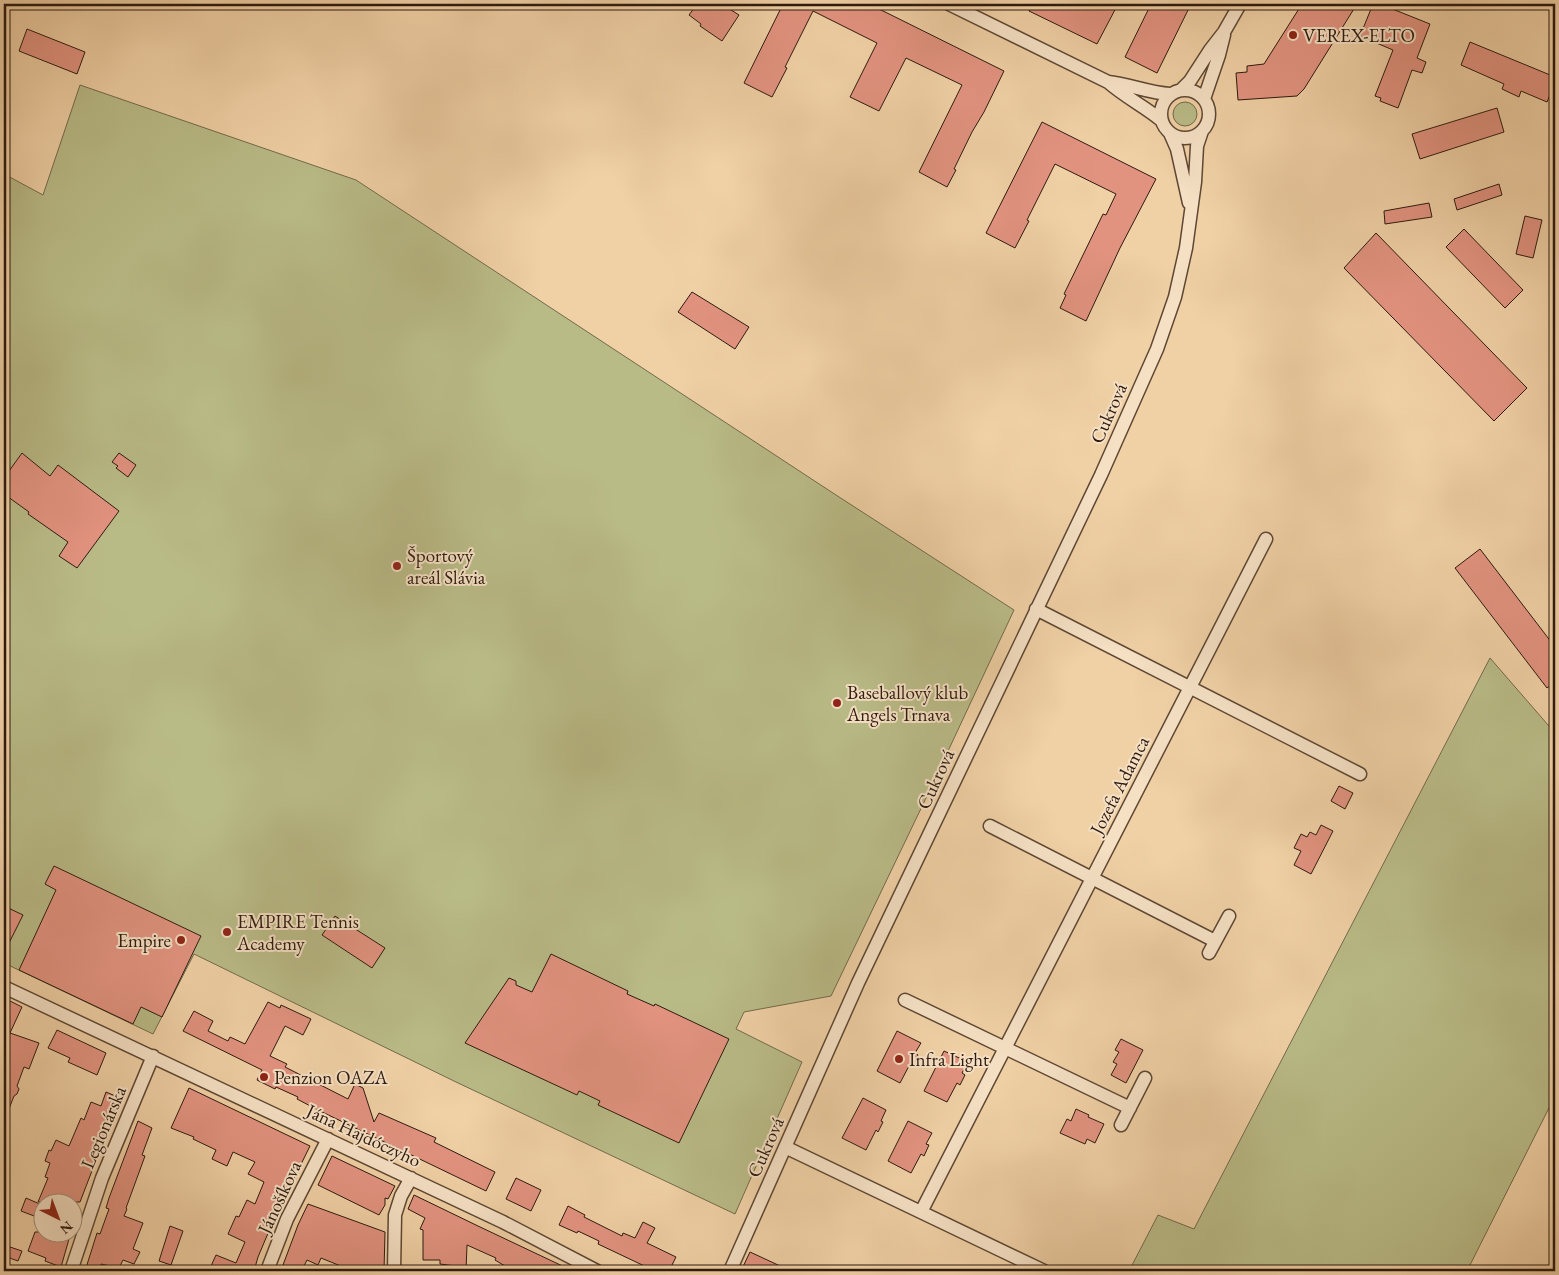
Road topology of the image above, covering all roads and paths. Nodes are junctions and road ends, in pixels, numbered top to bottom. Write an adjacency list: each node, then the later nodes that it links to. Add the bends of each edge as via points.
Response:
1 (949, 4): 4 (street)
2 (1240, 4): 3 (street)
3 (1224, 32): 5 (street, via 1190,81); 6 (street, via 1220,55)
4 (1108, 82): 5 (street, via 1158,94); 7 (street)
5 (1175, 92): 6 (street, via 1190,90); 7 (street, via 1166,98)
6 (1204, 99): 8 (street, via 1209,116)
7 (1161, 120): 9 (street)
8 (1202, 131): 9 (street, via 1190,137); 10 (street, Cukrová, via 1197,146)
9 (1170, 133): 10 (street, Cukrová, via 1177,149)
10 (1191, 214): 12 (street, Cukrová, via 1179,281 1158,349)
11 (1266, 539): 13 (street, Jozefa Adamca)
12 (1036, 609): 13 (street); 28 (street, Cukrová, via 858,983)
13 (1190, 687): 14 (street); 16 (street, Jozefa Adamca)
14 (1360, 774)
15 (990, 826): 16 (street)
16 (1092, 878): 18 (street); 22 (street, Jozefa Adamca)
17 (1229, 916): 18 (street)
18 (1215, 941): 19 (street)
19 (1209, 954)
20 (4, 987): 23 (street, Jána Hajdóczyho)
21 (905, 1000): 22 (street)
22 (1005, 1048): 25 (street); 30 (street, Jozefa Adamca)
23 (153, 1056): 27 (street, Jána Hajdóczyho); 31 (street, Legionárska, via 102,1178)
24 (1145, 1078): 25 (street)
25 (1130, 1108): 26 (street)
26 (1121, 1125)
27 (328, 1139): 29 (street, Jána Hajdóczyho); 32 (street, Jánošíkova, via 287,1219)
28 (785, 1147): 30 (street); 35 (street, Cukrová)
29 (411, 1178): 33 (street, via 395,1215); 34 (street, Jána Hajdóczyho)
30 (921, 1212): 36 (street)
31 (71, 1271)
32 (268, 1271)
33 (394, 1271)
34 (596, 1271)
35 (730, 1271)
36 (1044, 1271)

